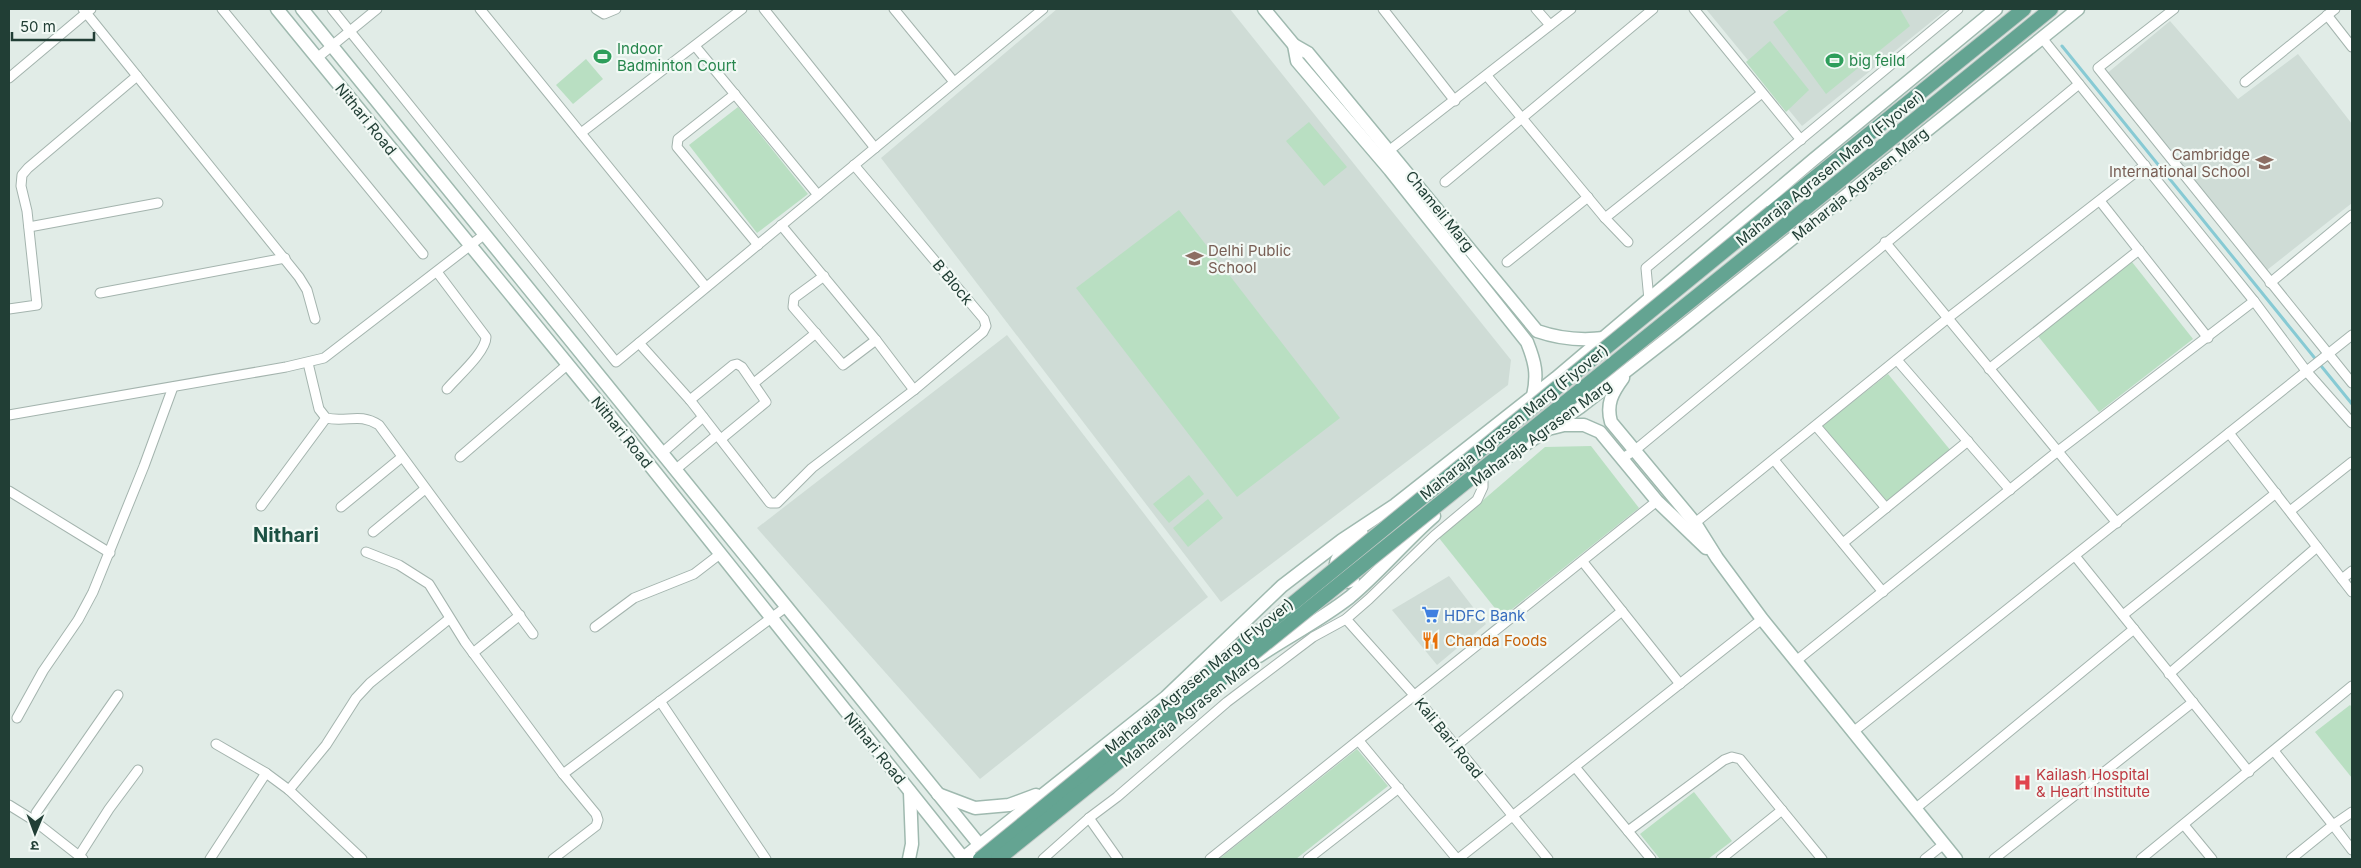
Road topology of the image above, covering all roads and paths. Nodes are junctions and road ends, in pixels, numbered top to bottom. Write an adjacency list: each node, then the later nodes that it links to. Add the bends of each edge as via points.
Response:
1 (222, 9): 66 (street)
2 (277, 9): 34 (street, Nithari Road)
3 (302, 9): 31 (street)
4 (332, 9): 29 (street)
5 (376, 9): 29 (street)
6 (480, 9): 45 (street)
7 (596, 9): 8 (street, via 604,14)
8 (616, 9)
9 (742, 9): 32 (street)
10 (764, 9): 47 (street)
11 (895, 9): 38 (street)
12 (1043, 9): 38 (street)
13 (1264, 9): 48 (street, Chameli Marg, via 1294,45 1297,61)
14 (1383, 9): 43 (street)
15 (1536, 9): 28 (street)
16 (1570, 9): 28 (street)
17 (1653, 9): 44 (street)
18 (1694, 9): 41 (street)
19 (1958, 9): 46 (street)
20 (1996, 9): 74 (street, Maharaja Agrasen Marg)
21 (2024, 9): 197 (main road, Maharaja Agrasen Marg (Flyover), bridge)
22 (2051, 9): 206 (main road, Maharaja Agrasen Marg (Flyover), bridge)
23 (2078, 9): 30 (street, Maharaja Agrasen Marg)
24 (2174, 9): 71 (street, via 2098,68)
25 (2335, 9): 27 (street)
26 (87, 10): 35 (street); 37 (street)
27 (2327, 15): 33 (street); 39 (street)
28 (1550, 25): 36 (street)
29 (350, 31): 31 (street); 85 (street, via 616,362)
30 (2042, 38): 40 (street); 79 (street, Maharaja Agrasen Marg)
31 (332, 46): 34 (street); 60 (street)
32 (695, 46): 42 (street); 45 (street)
33 (2352, 47)
34 (317, 58): 64 (street, Nithari Road)
35 (137, 76): 59 (street, via 22,175); 67 (street)
36 (1487, 76): 43 (street); 44 (street)
37 (9, 78)
38 (954, 82): 47 (street)
39 (2246, 82)
40 (2079, 84): 50 (street); 62 (street)
41 (1762, 93): 46 (street); 57 (street)
42 (735, 94): 52 (street); 63 (street, via 678,140 677,148)
43 (1455, 101): 48 (street)
44 (1522, 118): 51 (street); 53 (street)
45 (581, 133): 72 (street)
46 (1801, 140): 74 (street, via 1646,268)
47 (875, 148): 49 (street)
48 (1385, 154): 82 (street, Chameli Marg, via 1537,330 1555,337 1582,341); 98 (street, Chameli Marg, via 1527,342 1536,364)
49 (854, 165): 52 (street); 97 (street, B Block, via 984,319 986,326)
50 (2145, 166): 54 (street); 75 (street)
51 (1445, 182)
52 (818, 195): 58 (street)
53 (1588, 197): 57 (street); 68 (street)
54 (2100, 201): 65 (street); 77 (street)
55 (158, 203): 59 (street)
56 (2352, 215): 71 (street)
57 (1605, 218): 61 (street)
58 (781, 225): 63 (street); 70 (street)
59 (29, 227): 76 (street, via 37,305)
60 (485, 234): 64 (street); 105 (street)
61 (1628, 242)
62 (1885, 242): 77 (street); 111 (street)
63 (758, 245): 72 (street)
64 (469, 247): 69 (street); 89 (street, Nithari Road)
65 (2139, 250): 83 (street); 91 (street)
66 (424, 254)
67 (284, 258): 73 (street); 78 (street, via 307,290)
68 (1507, 262)
69 (437, 272): 88 (street, via 343,345); 96 (street, via 486,337 486,344 480,352)
70 (824, 276): 80 (street, via 792,302); 84 (street)
71 (2270, 283): 86 (street)
72 (706, 287): 85 (street)
73 (100, 293)
74 (1649, 300): 79 (street); 82 (street, Maharaja Agrasen Marg)
75 (2254, 301): 83 (street); 92 (street)
76 (9, 309)
77 (1948, 318): 87 (street); 91 (street)
78 (315, 319)
79 (1676, 332): 90 (street, Maharaja Agrasen Marg)
80 (816, 333): 84 (street, via 843,365); 93 (street)
81 (2352, 335): 86 (street)
82 (1604, 338): 98 (street, Maharaja Agrasen Marg)
83 (2208, 338): 112 (street)
84 (876, 340): 97 (street)
85 (639, 343): 99 (street, B Block)
86 (2324, 358): 92 (street); 94 (street)
87 (1897, 360): 104 (street); 110 (street)
88 (308, 364): 95 (street); 102 (street, via 319,409)
89 (567, 365): 109 (street, Nithari Road); 115 (street)
90 (1631, 366): 106 (street, Maharaja Agrasen Marg); 111 (street, via 1611,394 1608,411 1611,422)
91 (1989, 368): 112 (street)
92 (2307, 372): 103 (street); 107 (street)
93 (754, 383): 99 (street, via 742,367 733,365); 108 (street, via 766,402)
94 (2352, 383)
95 (173, 387): 100 (street); 138 (street)
96 (447, 389)
97 (914, 390): 108 (street, B Block, via 826,456 777,503 770,503)
98 (1533, 396): 126 (street, Maharaja Agrasen Marg)
99 (690, 400): 101 (street, B Block)
100 (9, 415)
101 (703, 417): 108 (street, B Block); 113 (street)
102 (326, 418): 114 (street, via 337,421 358,417 370,419 379,425); 127 (street)
103 (2352, 423)
104 (1816, 426): 117 (street); 129 (street)
105 (641, 427): 109 (street); 113 (street)
106 (1547, 430): 116 (street, via 1564,425 1584,426 1600,432); 120 (street, Maharaja Agrasen Marg)
107 (2229, 433): 124 (street); 132 (street)
108 (719, 437): 119 (street)
109 (628, 438): 139 (street, Nithari Road)
110 (1968, 442): 122 (street); 129 (street)
111 (1634, 451): 116 (street); 131 (street)
112 (2058, 451): 122 (street); 132 (street)
113 (662, 453): 119 (street)
114 (402, 457): 121 (street); 128 (street)
115 (460, 457)
116 (1621, 459): 125 (street)
117 (1774, 460): 131 (street); 134 (street)
118 (2352, 462): 130 (street)
119 (675, 470): 147 (street)
120 (1483, 474): 135 (street, Maharaja Agrasen Marg); 152 (street, via 1483,487 1476,500)
121 (425, 488): 133 (street); 149 (street)
122 (2010, 490): 145 (street)
123 (9, 491): 138 (street)
124 (2276, 493): 130 (street); 150 (street)
125 (1657, 502): 141 (street); 142 (street)
126 (1394, 505): 135 (street, via 1335,559 1333,567 1337,576 1347,582 1388,550); 157 (street, Maharaja Agrasen Marg, via 1282,586)
127 (261, 506)
128 (341, 507)
129 (1886, 508): 134 (street)
130 (2290, 511): 136 (street)
131 (1695, 523): 141 (street)
132 (2117, 523): 140 (street)
133 (373, 532)
134 (1843, 543): 145 (street)
135 (1403, 546): 160 (street, Maharaja Agrasen Marg, via 1348,598)
136 (2317, 547): 144 (street); 162 (street)
137 (366, 552): 154 (street, via 399,565 429,584)
138 (110, 553): 169 (street, via 78,620)
139 (720, 554): 151 (street, Nithari Road); 155 (street, via 694,574 634,598)
140 (2075, 556): 150 (street); 170 (street)
141 (1717, 558): 153 (street)
142 (1583, 562): 148 (street); 166 (street)
143 (2352, 571): 144 (street)
144 (2342, 579): 146 (street)
145 (1883, 592): 161 (street)
146 (2352, 592)
147 (786, 607): 151 (street); 184 (street)
148 (1622, 611): 163 (street); 173 (street)
149 (520, 615): 158 (street); 159 (street)
150 (2123, 615): 156 (street)
151 (771, 618): 167 (street); 183 (street, Nithari Road)
152 (1346, 618): 166 (street, Kali Bari Road); 190 (street, via 1313,637 1227,702)
153 (1762, 619): 161 (street); 163 (street)
154 (449, 620): 159 (street); 182 (street, via 370,683)
155 (595, 627)
156 (2134, 629): 162 (street); 186 (street)
157 (1233, 633): 160 (street, via 1232,648 1240,655); 181 (street, Maharaja Agrasen Marg, via 1166,697)
158 (533, 634)
159 (473, 653): 179 (street)
160 (1257, 657): 207 (street, Maharaja Agrasen Marg, via 1236,670)
161 (1796, 661): 170 (street)
162 (2169, 674): 168 (street)
163 (1680, 684): 175 (street)
164 (2352, 686): 174 (street)
165 (118, 695): 191 (street, via 38,808 35,818)
166 (1414, 696): 171 (street); 173 (street, Kali Bari Road)
167 (660, 701): 179 (street); 202 (street)
168 (2193, 702): 177 (street); 219 (street)
169 (17, 718)
170 (1853, 732): 186 (street)
171 (1359, 740): 180 (street); 210 (street)
172 (216, 744): 178 (street)
173 (1456, 746): 189 (street, Kali Bari Road)
174 (2274, 751): 177 (street); 193 (street)
175 (1575, 767): 189 (street); 194 (street)
176 (138, 770): 198 (street, via 108,809)
177 (2249, 772): 192 (street)
178 (266, 774): 182 (street); 199 (street)
179 (563, 774): 201 (street, via 598,820 596,826)
180 (1399, 788): 211 (street); 212 (street)
181 (1049, 789): 184 (street, via 1009,805 975,808); 197 (street, Maharaja Agrasen Marg)
182 (289, 790): 200 (street)
183 (910, 792): 203 (street, via 912,844); 204 (street, Nithari Road)
184 (938, 794): 197 (street)
185 (9, 806): 191 (street)
186 (1915, 809): 195 (street)
187 (1782, 810): 194 (street, via 1740,759 1732,757); 215 (street); 216 (street)
188 (2352, 812): 193 (street)
189 (1513, 816): 212 (street); 213 (street, Kali Bari Road)
190 (1089, 818): 208 (street); 209 (street)
191 (38, 824): 198 (street)
192 (2184, 825): 220 (street); 221 (street)
193 (2333, 825): 196 (street); 222 (street)
194 (1628, 831): 214 (street)
195 (1944, 844): 217 (street); 218 (street)
196 (2352, 850)
197 (980, 852): 204 (street, Maharaja Agrasen Marg); 205 (street)
198 (81, 858)
199 (210, 859)
200 (362, 859)
201 (553, 859)
202 (766, 859)
203 (909, 859)
204 (963, 859)
205 (991, 859)
206 (998, 859)
207 (1006, 859)
208 (1043, 859)
209 (1118, 859)
210 (1210, 859)
211 (1308, 859)
212 (1458, 859)
213 (1548, 859)
214 (1651, 859)
215 (1722, 859)
216 (1822, 859)
217 (1925, 859)
218 (1956, 859)
219 (1994, 859)
220 (2141, 859)
221 (2212, 859)
222 (2291, 859)

